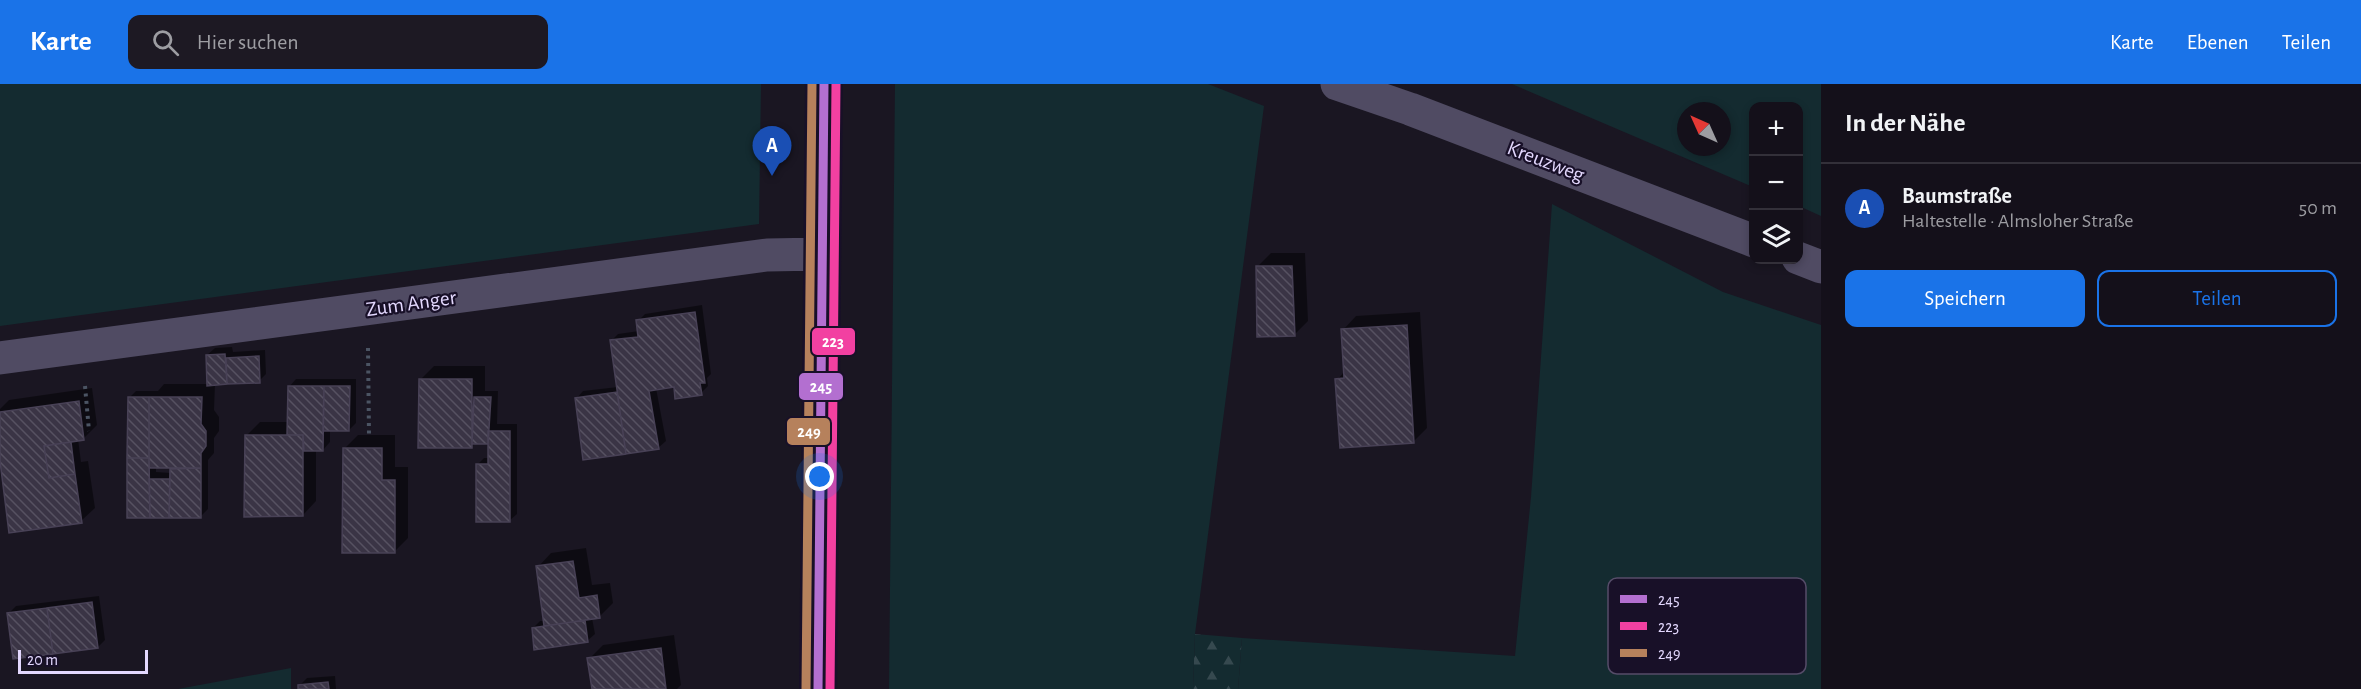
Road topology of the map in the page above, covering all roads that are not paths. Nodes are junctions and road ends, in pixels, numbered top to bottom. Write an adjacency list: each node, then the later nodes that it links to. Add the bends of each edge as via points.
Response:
1 (824, 84): 4 (street)
2 (1337, 84): 3 (street, Kreuzweg)
3 (1749, 239)
4 (822, 254): 7 (street, Zum Anger, via 767,255); 8 (street)
5 (1803, 260): 6 (street)
6 (1821, 267)
7 (0, 358)
8 (819, 689)

